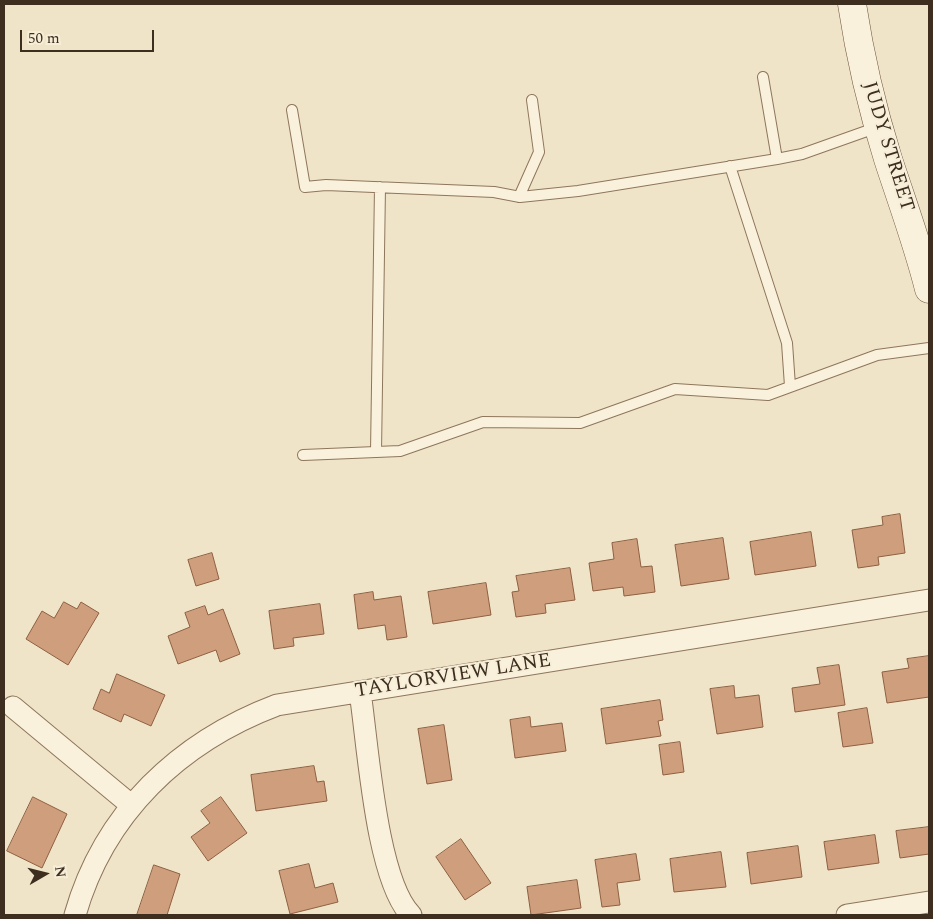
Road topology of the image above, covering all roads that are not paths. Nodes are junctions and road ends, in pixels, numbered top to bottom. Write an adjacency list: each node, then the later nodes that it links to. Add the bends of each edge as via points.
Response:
1 (852, 4): 5 (street, JUDY STREET, via 862,66)
2 (764, 77): 6 (lane)
3 (532, 100): 9 (lane, via 539,152)
4 (292, 110): 8 (lane, via 304,187)
5 (879, 127): 6 (lane, via 802,154); 10 (street, JUDY STREET)
6 (777, 159): 7 (lane)
7 (730, 166): 9 (lane, via 578,191); 12 (lane, via 787,343)
8 (380, 187): 9 (lane, via 494,192); 13 (lane)
9 (520, 197)
10 (929, 289)
11 (929, 348): 12 (lane, via 877,355)
12 (790, 386): 13 (lane, via 768,395 675,389 580,423 483,422 400,451)
13 (376, 452): 14 (lane)
14 (303, 455)
15 (929, 600): 16 (street, TAYLORVIEW LANE)
16 (360, 692): 18 (street, TAYLORVIEW LANE, via 277,705 244,717 180,758); 20 (street, via 388,871)
17 (13, 707): 18 (street)
18 (131, 805): 21 (street, TAYLORVIEW LANE, via 83,888)
19 (929, 902): 22 (street)
20 (404, 913)
21 (75, 915)
22 (846, 915)

